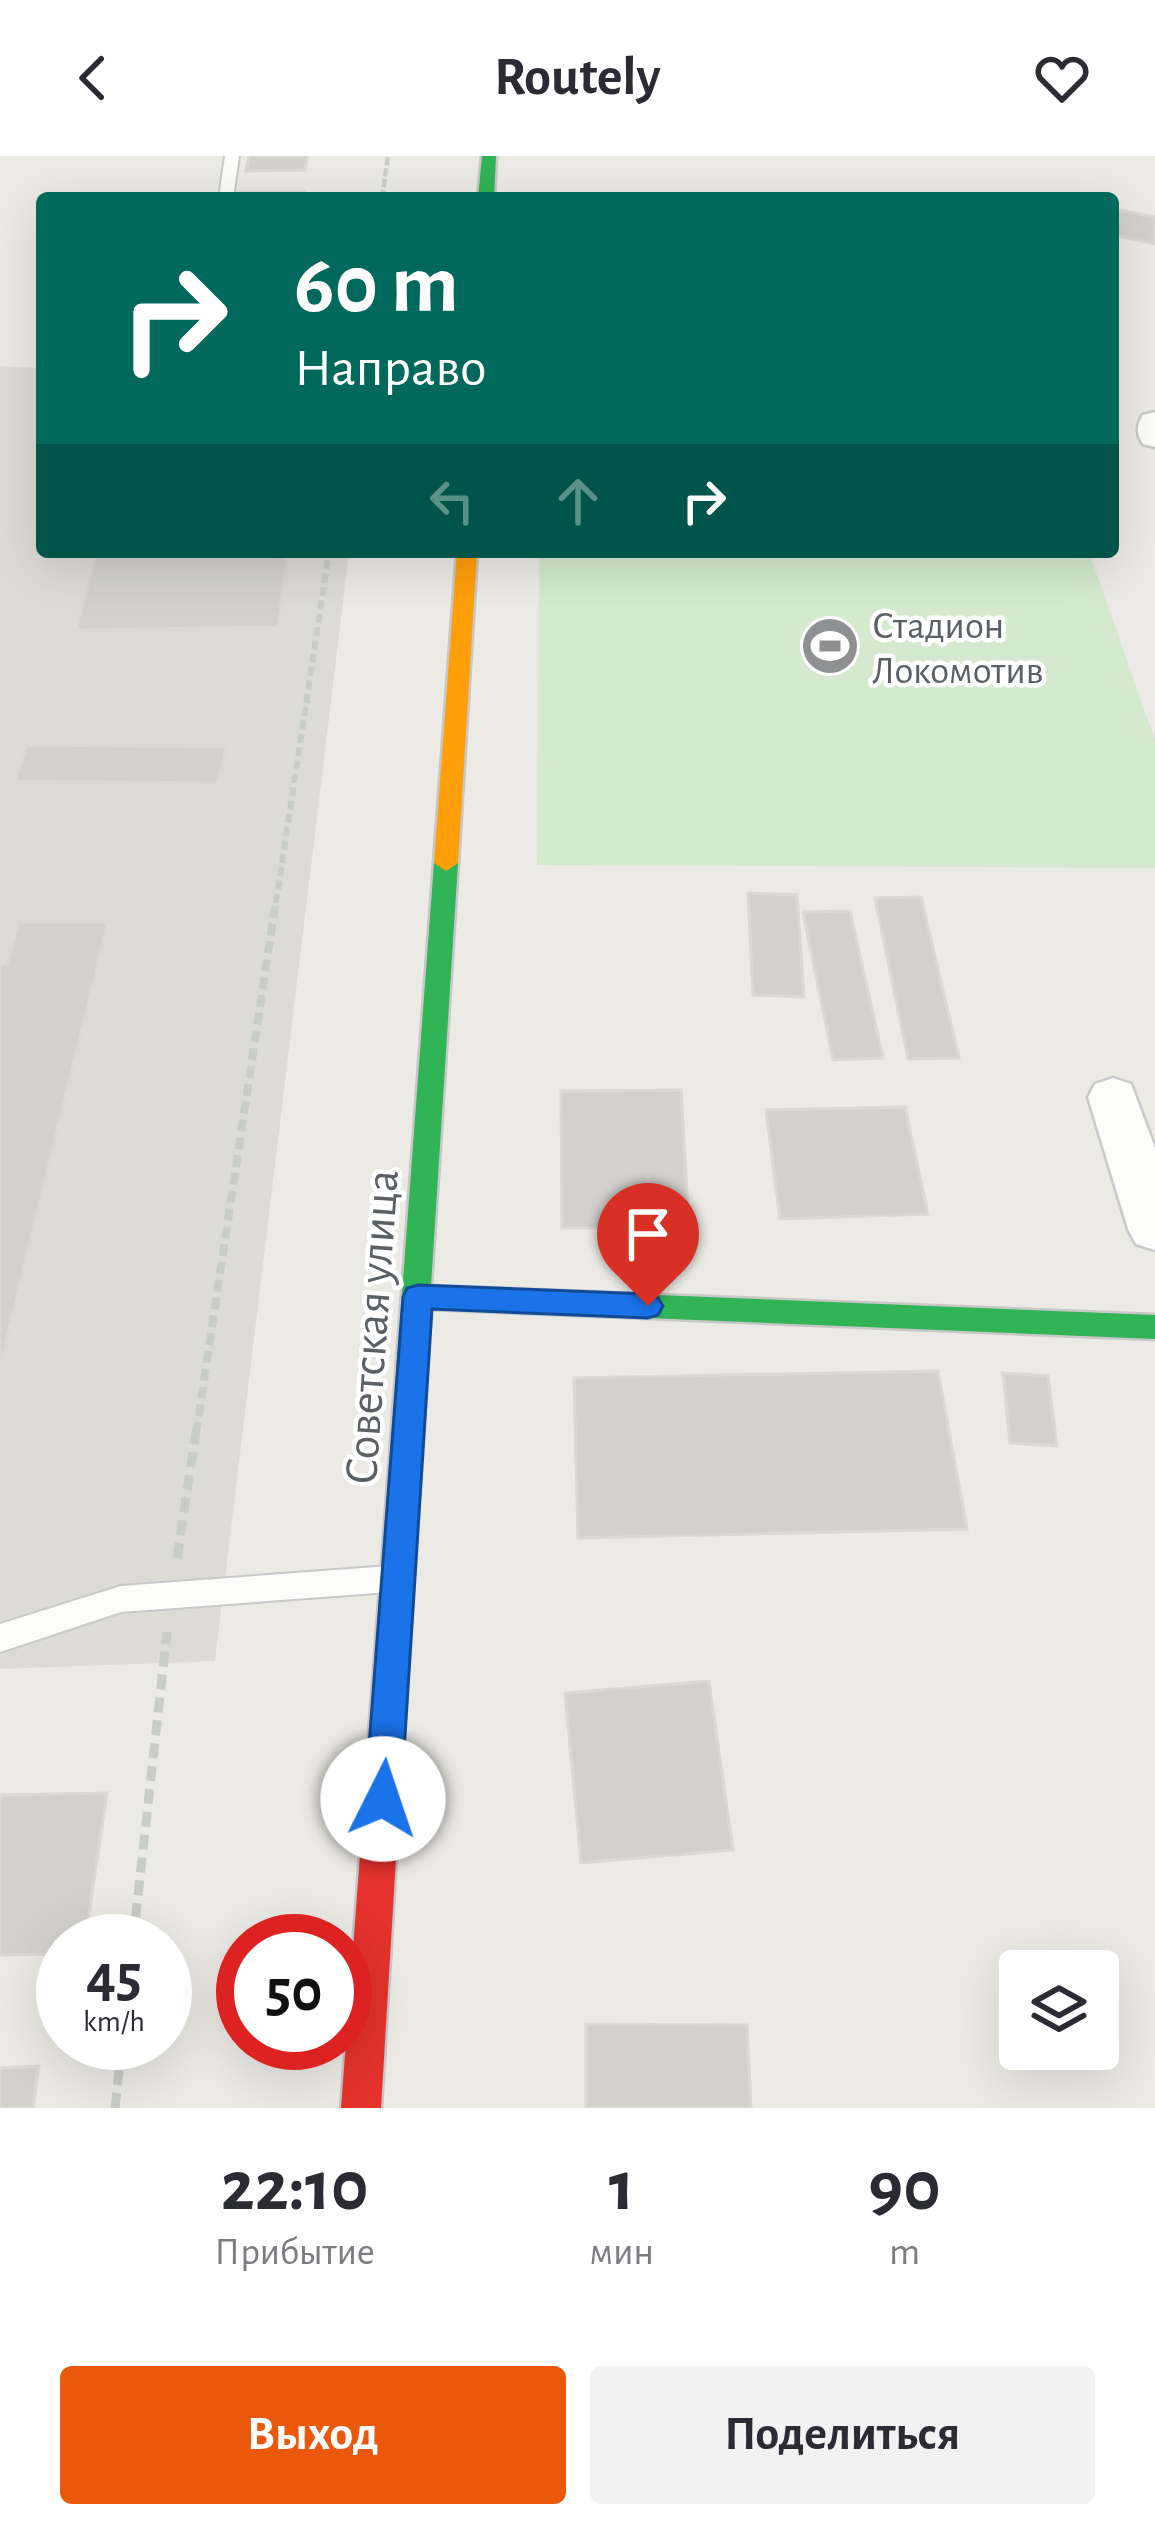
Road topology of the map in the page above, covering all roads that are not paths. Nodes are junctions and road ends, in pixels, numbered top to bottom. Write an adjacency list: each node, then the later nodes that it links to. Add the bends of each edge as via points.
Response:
1 (232, 156): 3 (lane)
2 (489, 156): 4 (main road)
3 (227, 192)
4 (486, 192)
5 (1155, 422): 6 (street)
6 (1155, 437)
7 (467, 558): 10 (main road, Советская улица)
8 (1113, 1096): 9 (street)
9 (1155, 1229)
10 (418, 1297): 11 (main road); 12 (main road, Советская улица)
11 (1155, 1327)
12 (399, 1579): 13 (lane, via 121,1599); 14 (main road, Советская улица)
13 (0, 1638)
14 (361, 2108)

